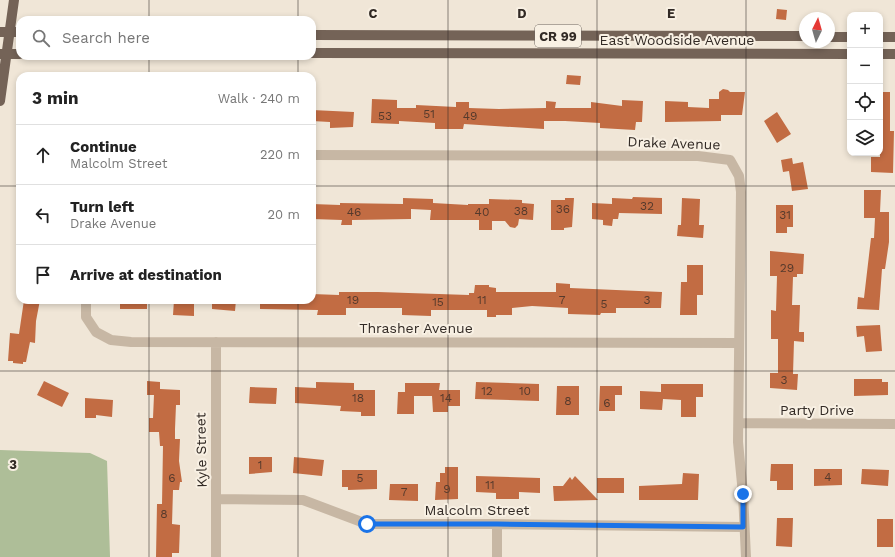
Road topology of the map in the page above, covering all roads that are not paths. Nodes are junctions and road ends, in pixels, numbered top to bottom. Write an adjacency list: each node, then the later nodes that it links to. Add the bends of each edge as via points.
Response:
1 (14, 0): 2 (main road)
2 (10, 32): 9 (main road)
3 (316, 35): 4 (main road, East Woodside Avenue / CR 99)
4 (799, 36)
5 (835, 36): 6 (main road)
6 (847, 37)
7 (883, 37): 8 (main road)
8 (895, 37)
9 (3, 54): 10 (main road); 15 (main road)
10 (16, 54)
11 (316, 54): 12 (main road, East Woodside Avenue / CR 99)
12 (847, 54)
13 (883, 54): 14 (main road)
14 (895, 54)
15 (0, 101)
16 (316, 155): 19 (street, Drake Avenue, via 698,156 730,160 739,176 741,192)
17 (86, 304): 18 (street, Thrasher Avenue, via 86,317 96,332 110,340)
18 (216, 342): 19 (street, Thrasher Avenue); 22 (street, Kyle Street)
19 (738, 343): 20 (street, Drake Avenue)
20 (739, 423): 21 (street, Party Drive); 24 (street, Drake Avenue)
21 (895, 424)
22 (216, 498): 23 (street, Malcolm Street, via 303,500 367,524); 25 (street, Kyle Street)
23 (497, 524): 24 (street, Malcolm Street); 26 (street)
24 (743, 527): 27 (street, Drake Avenue)
25 (216, 557)
26 (497, 557)
27 (746, 557)

